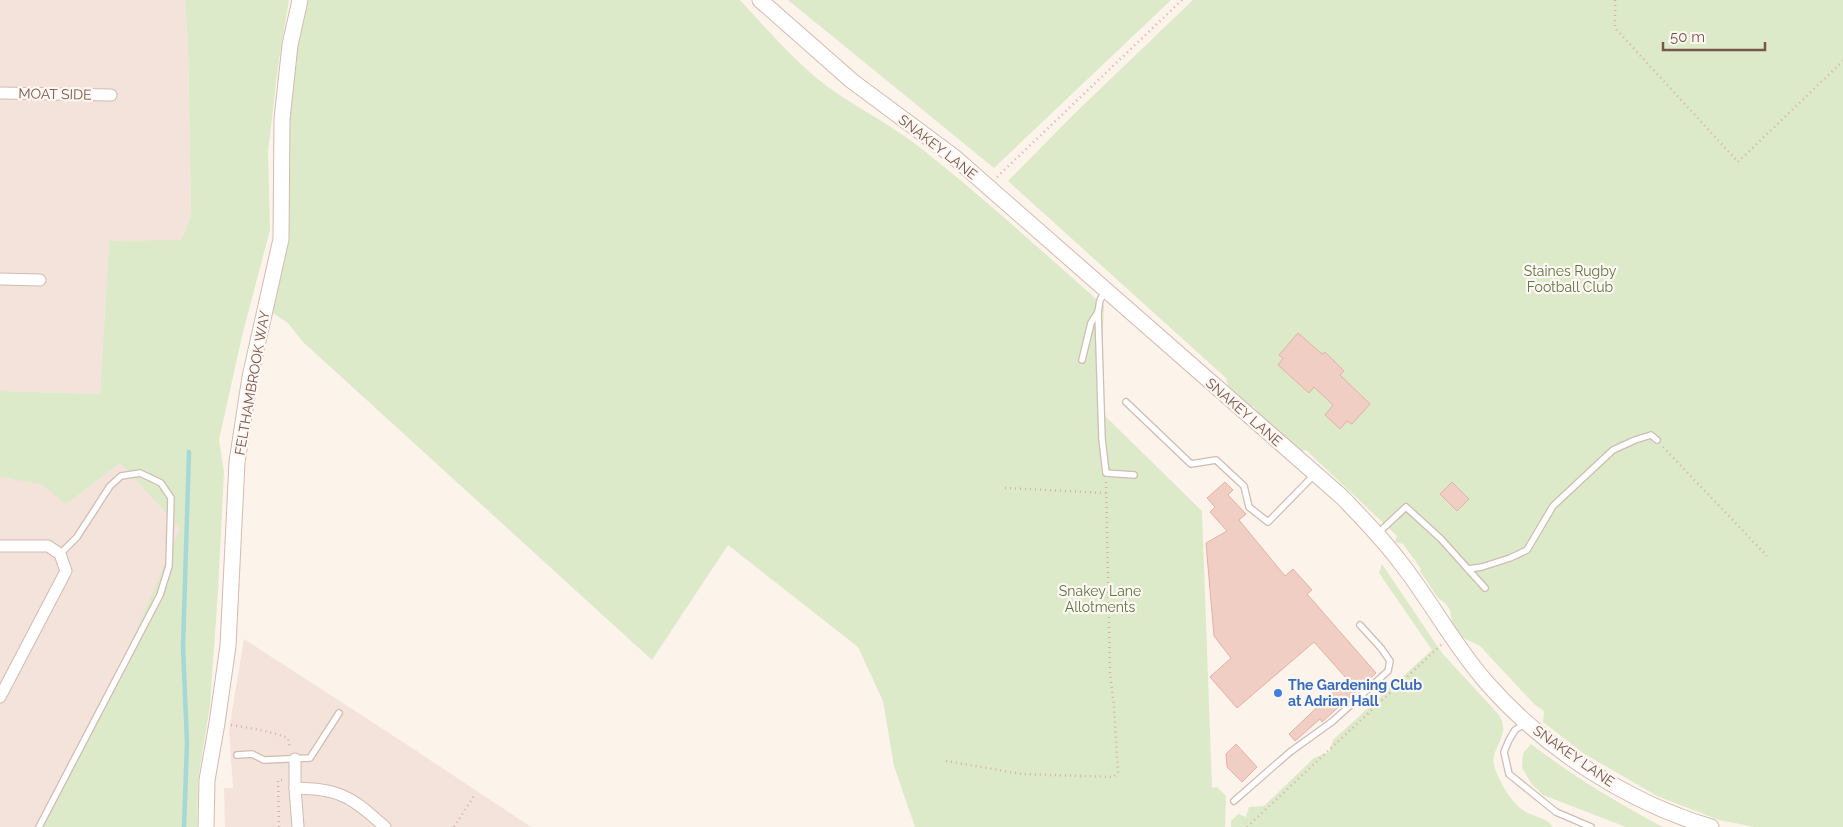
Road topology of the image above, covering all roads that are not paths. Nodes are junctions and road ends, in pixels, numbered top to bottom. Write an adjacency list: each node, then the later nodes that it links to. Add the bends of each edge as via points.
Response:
1 (300, 0): 28 (street, FELTHAMBROOK WAY, via 290,45 282,119 281,239 250,377 237,462 228,646 207,780)
2 (760, 0): 7 (street, SNAKEY LANE, via 852,81 952,156)
3 (0, 93): 4 (street, MOAT SIDE)
4 (111, 95)
5 (0, 279): 6 (street)
6 (40, 280)
7 (1106, 290): 8 (lane); 12 (street, SNAKEY LANE)
8 (1098, 312): 9 (lane, via 1091,323); 13 (lane, via 1106,474)
9 (1082, 360)
10 (1126, 402): 12 (lane, via 1192,464 1216,460 1244,486 1249,507 1268,522)
11 (1657, 440): 17 (lane, via 1651,435 1613,450 1553,506 1527,550)
12 (1315, 474): 14 (street, SNAKEY LANE)
13 (1134, 475)
14 (1377, 534): 17 (lane, via 1406,507); 22 (street, SNAKEY LANE, via 1486,683)
15 (0, 546): 16 (street, via 48,546)
16 (60, 554): 20 (street, via 66,571); 27 (lane, via 77,537 110,486 121,476 140,473 161,484 171,498 169,566 160,596)
17 (1468, 569): 18 (lane)
18 (1485, 588)
19 (1360, 625): 26 (lane, via 1390,661 1388,671)
20 (0, 697)
21 (339, 714): 24 (lane, via 310,758)
22 (1526, 722): 31 (lane, via 1515,730 1504,752 1509,774 1556,812); 32 (street, SNAKEY LANE, via 1589,770 1646,802)
23 (237, 755): 24 (lane, via 252,754 264,760)
24 (292, 759): 25 (street)
25 (295, 784): 29 (street); 30 (street, via 343,796)
26 (1234, 802)
27 (38, 827)
28 (206, 827)
29 (298, 827)
30 (385, 827)
31 (1591, 827)
32 (1711, 827)

